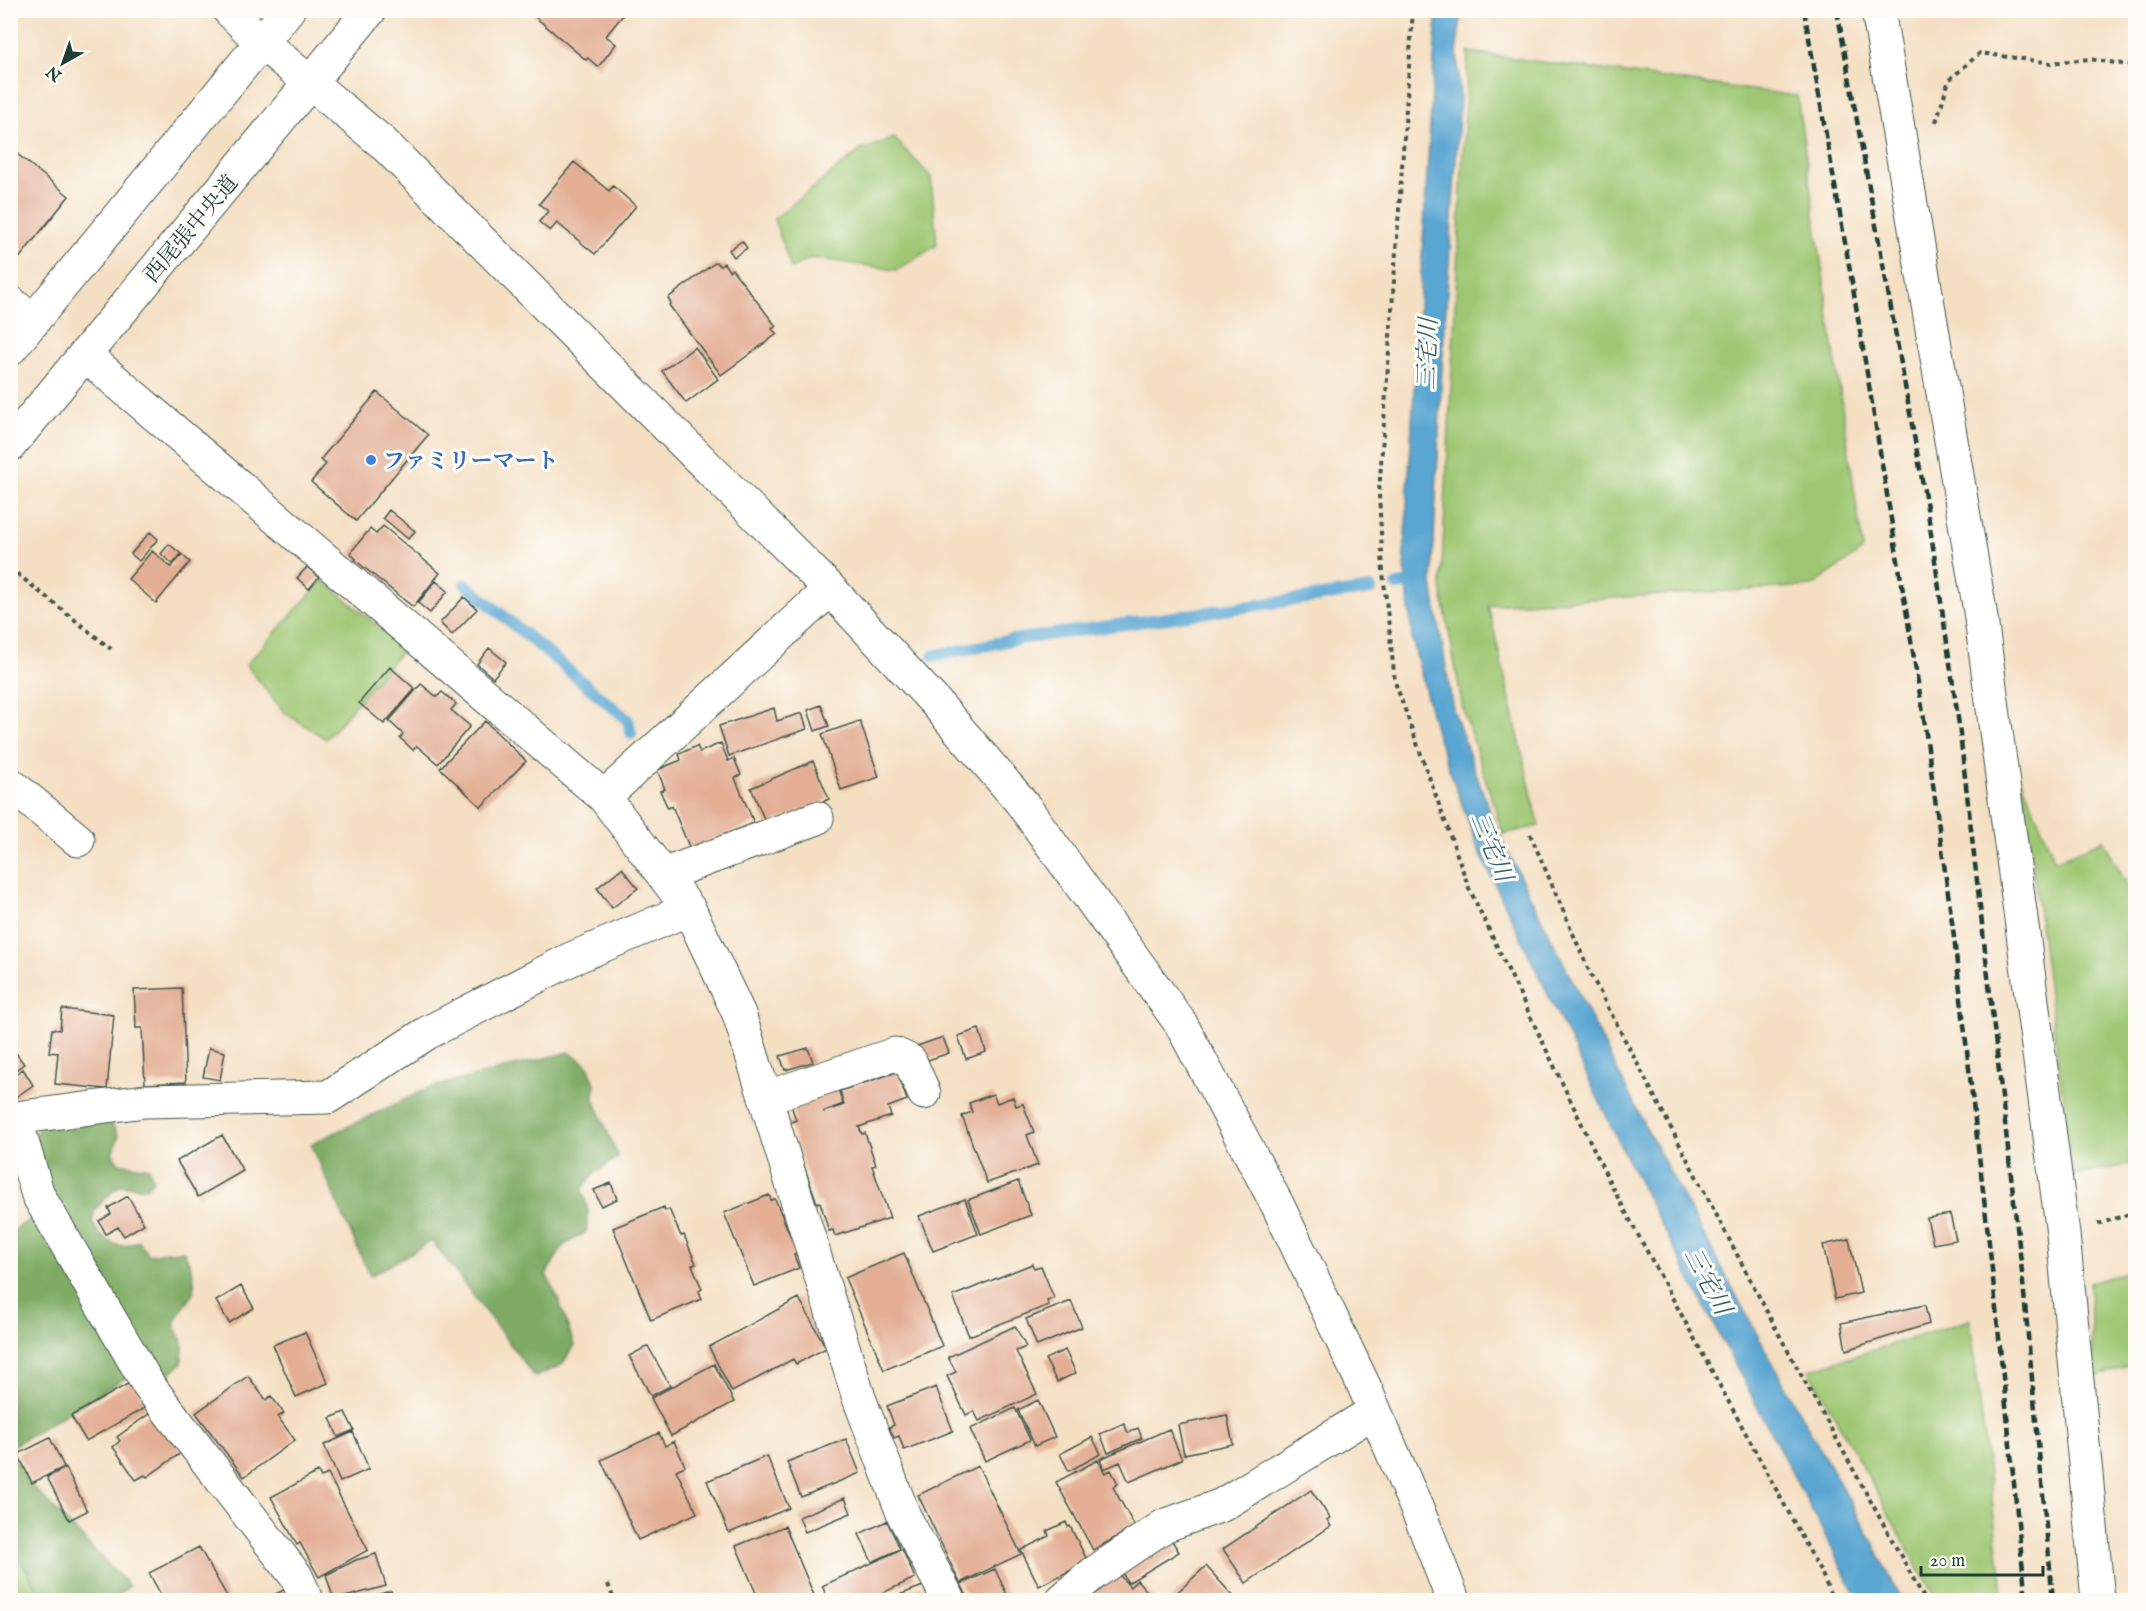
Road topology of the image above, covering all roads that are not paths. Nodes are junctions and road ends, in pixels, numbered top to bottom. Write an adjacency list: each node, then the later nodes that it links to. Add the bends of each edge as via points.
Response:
1 (229, 10): 5 (street)
2 (288, 10): 5 (street)
3 (370, 10): 6 (street, 西尾張中央道)
4 (1878, 10): 25 (street, via 1980,611 2062,1234)
5 (261, 42): 6 (street); 7 (street)
6 (310, 82): 9 (street, 西尾張中央道); 11 (street, via 383,143)
7 (22, 312): 8 (street)
8 (10, 349)
9 (85, 355): 10 (street, 西尾張中央道); 13 (street)
10 (10, 445)
11 (830, 589): 13 (street); 20 (street, via 1021,802 1181,1024 1278,1206)
12 (10, 784): 15 (street)
13 (604, 797): 16 (street)
14 (817, 818): 16 (street)
15 (78, 840)
16 (663, 875): 17 (street)
17 (689, 909): 19 (street, via 739,1014); 21 (street, via 571,958 438,1028 328,1097 144,1101 15,1118 38,1195 149,1386 296,1576)
18 (924, 1093): 19 (street, via 910,1061 895,1054)
19 (765, 1098): 22 (street, via 859,1398 904,1516)
20 (1375, 1411): 23 (street, via 1222,1505 1164,1526 1094,1573); 24 (street)
21 (308, 1600)
22 (949, 1600)
23 (1062, 1600)
24 (1453, 1600)
25 (2098, 1600)

